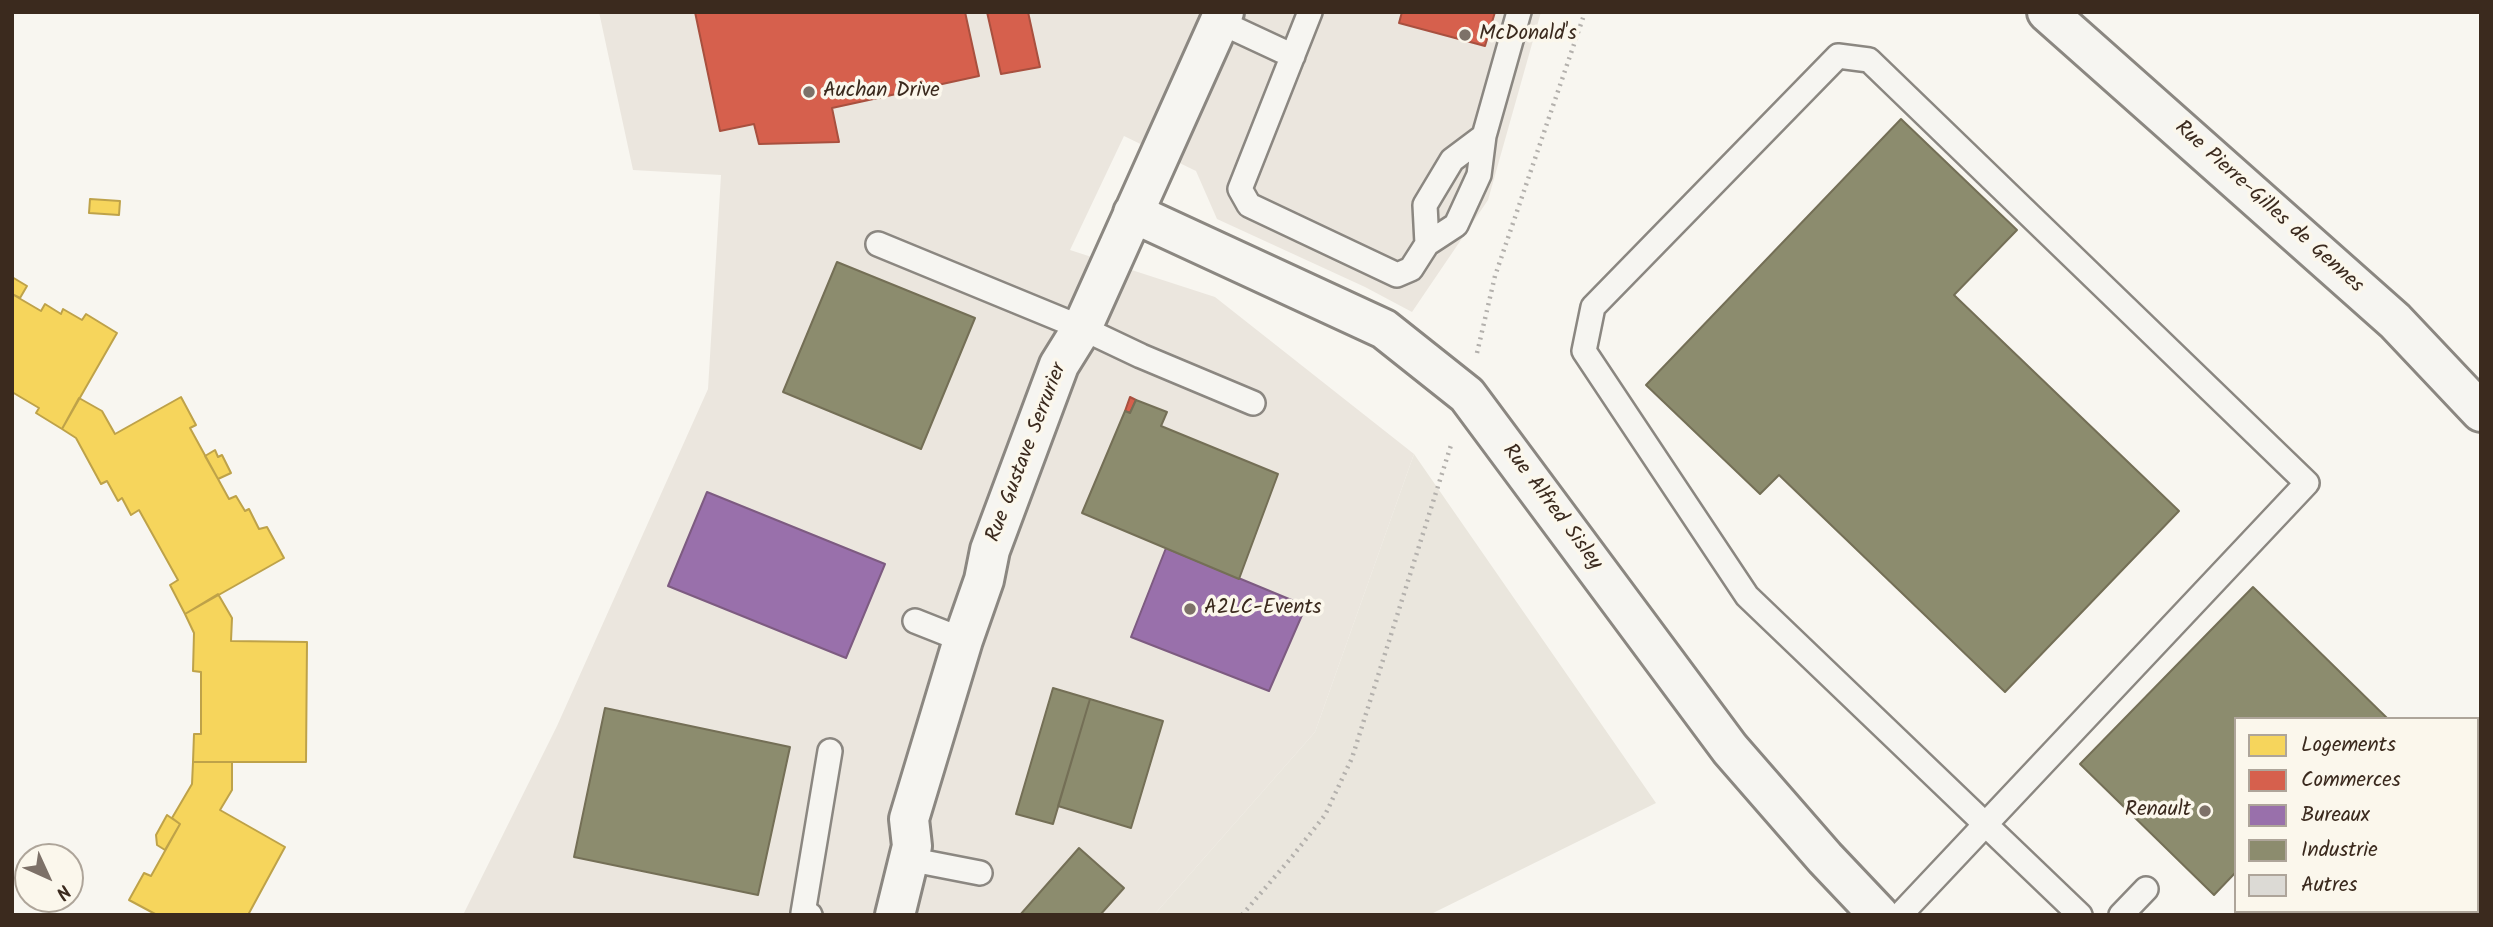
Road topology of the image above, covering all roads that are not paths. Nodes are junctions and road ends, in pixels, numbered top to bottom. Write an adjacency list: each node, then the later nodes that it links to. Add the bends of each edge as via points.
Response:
1 (1310, 12): 5 (lane)
2 (1519, 12): 6 (lane)
3 (2047, 12): 12 (street, Rue Pierre-Gilles de Gennes, via 2395,321)
4 (1222, 17): 5 (lane); 7 (street, Rue Gustave Serrurier)
5 (1293, 56): 9 (lane, via 1240,189 1249,205 1396,275 1411,269)
6 (1484, 136): 9 (lane, via 1479,174 1456,225); 9 (lane, via 1452,160 1425,205)
7 (1133, 213): 10 (street, Rue Gustave Serrurier); 22 (street, Rue Alfred Sisley, via 1384,329 1467,395 1730,749)
8 (878, 244): 10 (lane)
9 (1427, 244)
10 (1082, 328): 11 (lane); 14 (street, Rue Gustave Serrurier, via 1059,365 1021,462)
11 (1253, 403)
12 (2481, 412)
13 (915, 621): 14 (lane)
14 (963, 640): 17 (street, Rue Gustave Serrurier, via 909,819 912,846)
15 (830, 751): 20 (lane, via 803,913)
16 (1985, 825): 16 (lane, via 1746,596 1584,351 1593,307 1838,56 1869,60 2307,483); 23 (lane); 24 (lane)
17 (908, 859): 18 (lane); 21 (street, Rue Gustave Serrurier)
18 (980, 873)
19 (2146, 889): 25 (lane)
20 (810, 915)
21 (895, 915)
22 (1879, 915)
23 (1900, 915)
24 (2080, 915)
25 (2121, 915)

